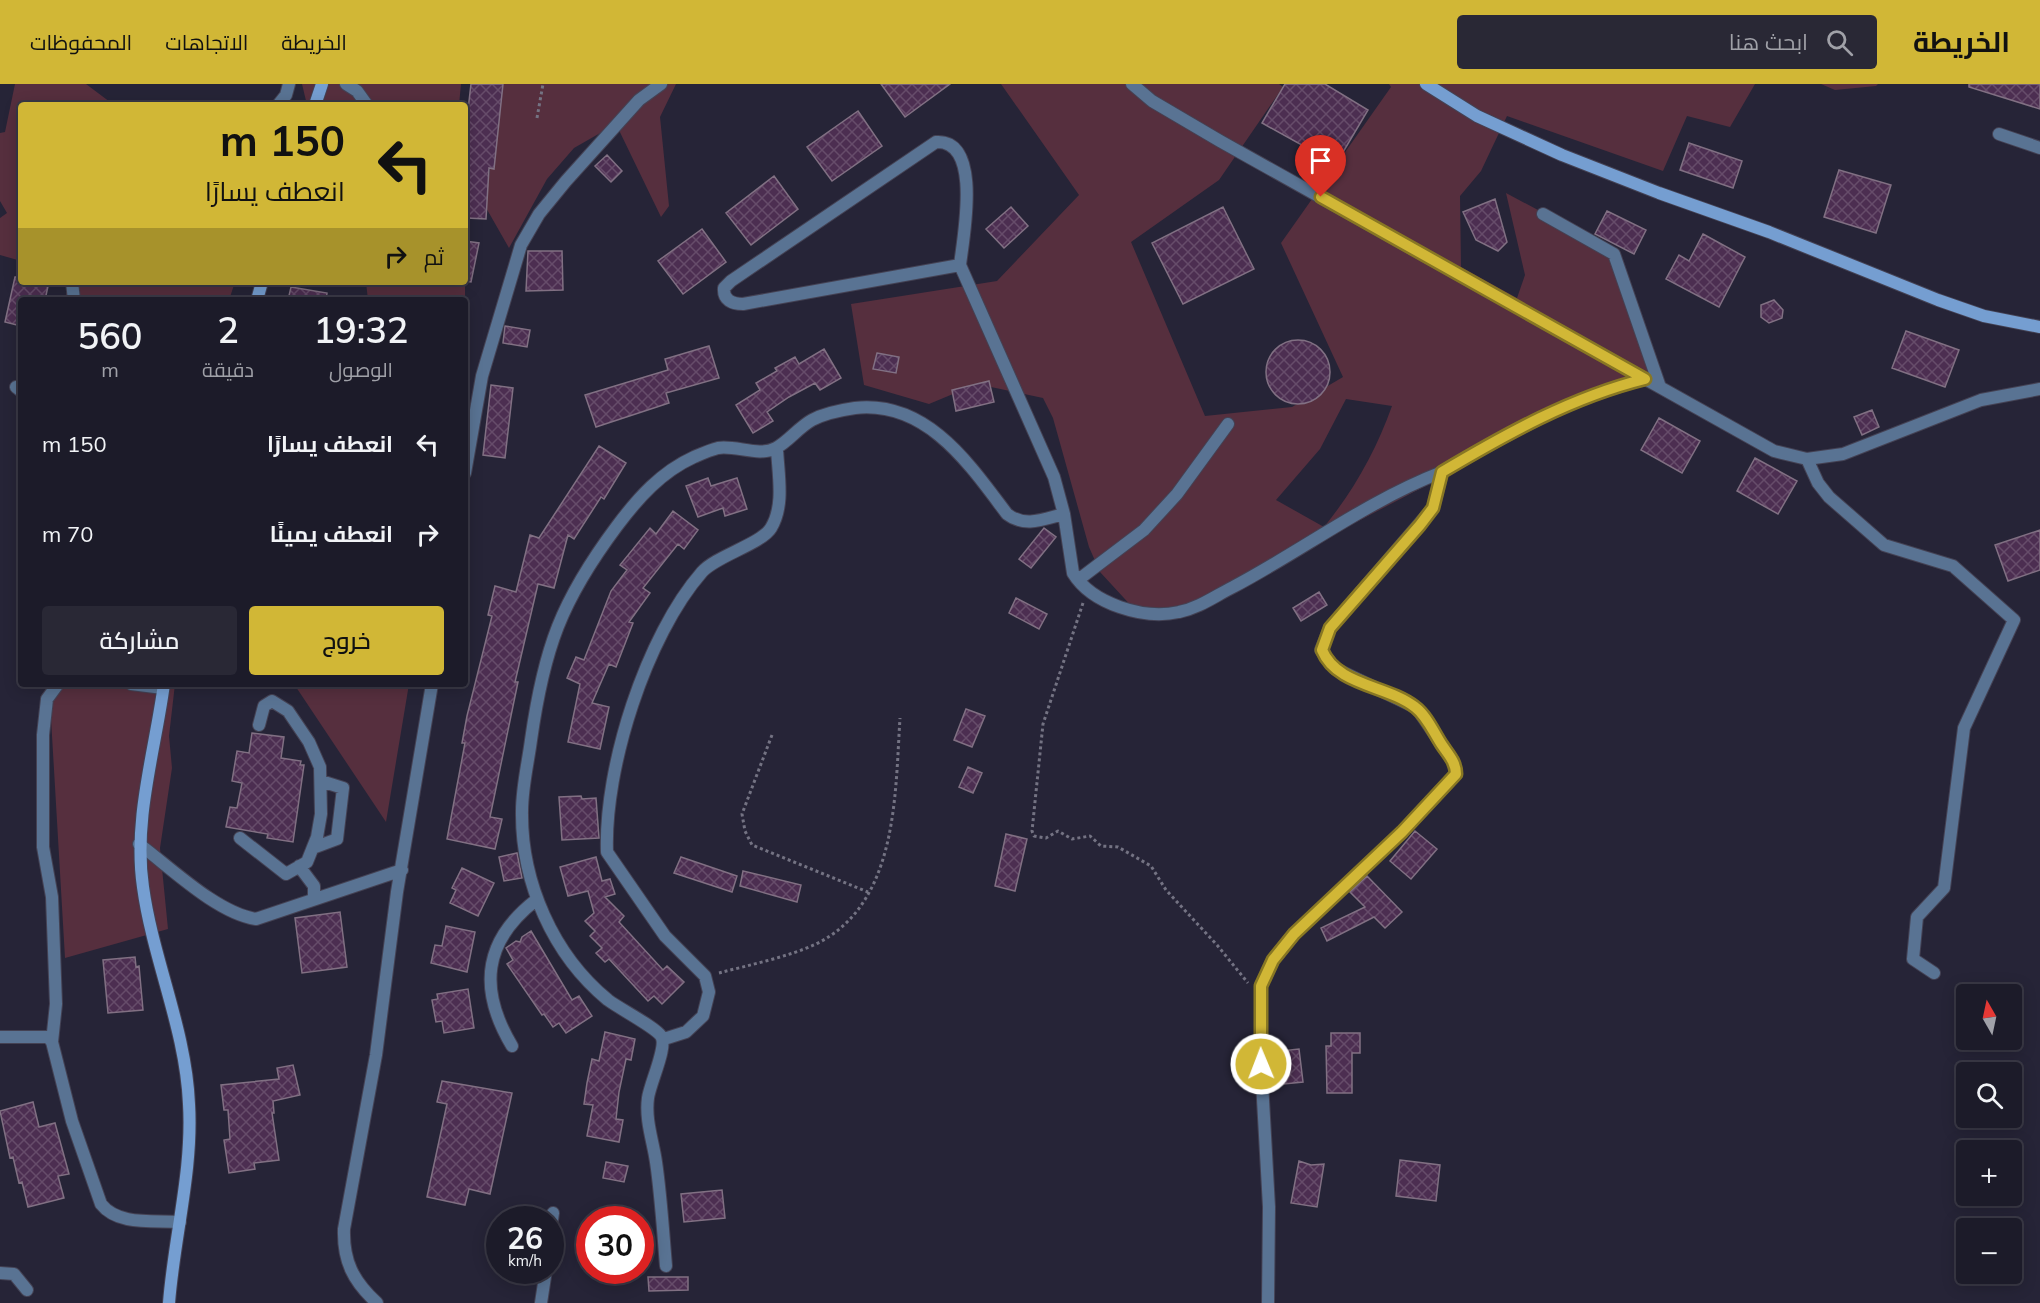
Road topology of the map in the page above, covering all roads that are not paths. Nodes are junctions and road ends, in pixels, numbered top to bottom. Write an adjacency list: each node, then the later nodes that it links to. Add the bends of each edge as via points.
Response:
1 (289, 84): 8 (street)
2 (332, 84): 7 (street)
3 (346, 84): 10 (street)
4 (662, 84): 21 (street, via 639,100 566,181 539,214 521,245 482,376)
5 (1132, 84): 16 (street, via 1152,101 1221,141)
6 (1426, 84): 15 (street, via 1477,116 1648,189 1769,232 1938,300 1984,316)
7 (321, 87): 9 (street)
8 (280, 102)
9 (316, 102)
10 (365, 102)
11 (1999, 134): 12 (street)
12 (2040, 148)
13 (1543, 214): 17 (street, via 1614,254)
14 (960, 265): 14 (street, via 966,170 955,149 936,142 731,281 724,291 731,302 743,304); 24 (street, via 1054,477)
15 (2040, 327)
16 (1645, 379): 17 (street); 23 (street, via 1587,396)
17 (1659, 387): 22 (street, via 1774,451)
18 (2040, 389): 22 (street, via 1981,400 1843,454)
19 (1228, 424): 25 (street, via 1177,495)
20 (777, 448): 24 (street, via 812,420 838,411 867,407 894,411 939,434 1015,521 1024,523); 37 (street, via 719,448 667,473 623,519 573,593 547,652 523,797 522,835); 40 (street, via 780,510 769,531 703,571 663,628 616,759 607,852 665,936 705,976 709,992 703,1016 686,1032)
21 (468, 455)
22 (1807, 459): 38 (street, via 1829,497 1884,545 1953,566 2014,620 1964,728 1944,888 1917,917 1913,958)
23 (1442, 472): 25 (street, via 1393,493 1265,571 1190,610 1152,615 1131,613); 51 (street, via 1433,508 1330,628 1322,650 1334,668 1416,708 1453,761 1456,774 1283,947 1261,986 1269,1207)
24 (1064, 514): 25 (street, via 1070,558)
25 (1083, 584)
26 (56, 687): 41 (street, via 48,699 43,735 43,847 52,897 56,1004)
27 (163, 687): 32 (street)
28 (432, 687): 35 (street)
29 (260, 725): 30 (street, via 264,706 272,701 288,711 309,742 320,767)
30 (321, 781): 33 (street, via 321,814); 33 (street, via 343,788 337,839)
31 (240, 838): 34 (street, via 286,874)
32 (139, 844): 36 (street, via 240,917 256,919); 43 (street, via 143,887 189,1101 191,1143)
33 (313, 848): 34 (street, via 307,862)
34 (299, 866): 36 (street, via 314,886)
35 (402, 870): 36 (street); 49 (street, via 376,1055 344,1229 349,1270)
36 (314, 899)
37 (536, 900): 40 (street, via 560,945 589,984); 42 (street, via 519,913 502,935 491,960 490,985 503,1031)
38 (1934, 974)
39 (0, 1037): 41 (street, via 48,1037)
40 (664, 1040): 44 (street, via 651,1080 647,1117 656,1162)
41 (52, 1042): 43 (street, via 72,1121 101,1204 109,1214 121,1218)
42 (512, 1046)
43 (180, 1222): 48 (street)
44 (666, 1266)
45 (0, 1273): 47 (street, via 14,1274)
46 (544, 1284): 50 (street)
47 (27, 1290)
48 (169, 1303)
49 (377, 1303)
50 (542, 1303)
51 (1268, 1303)

